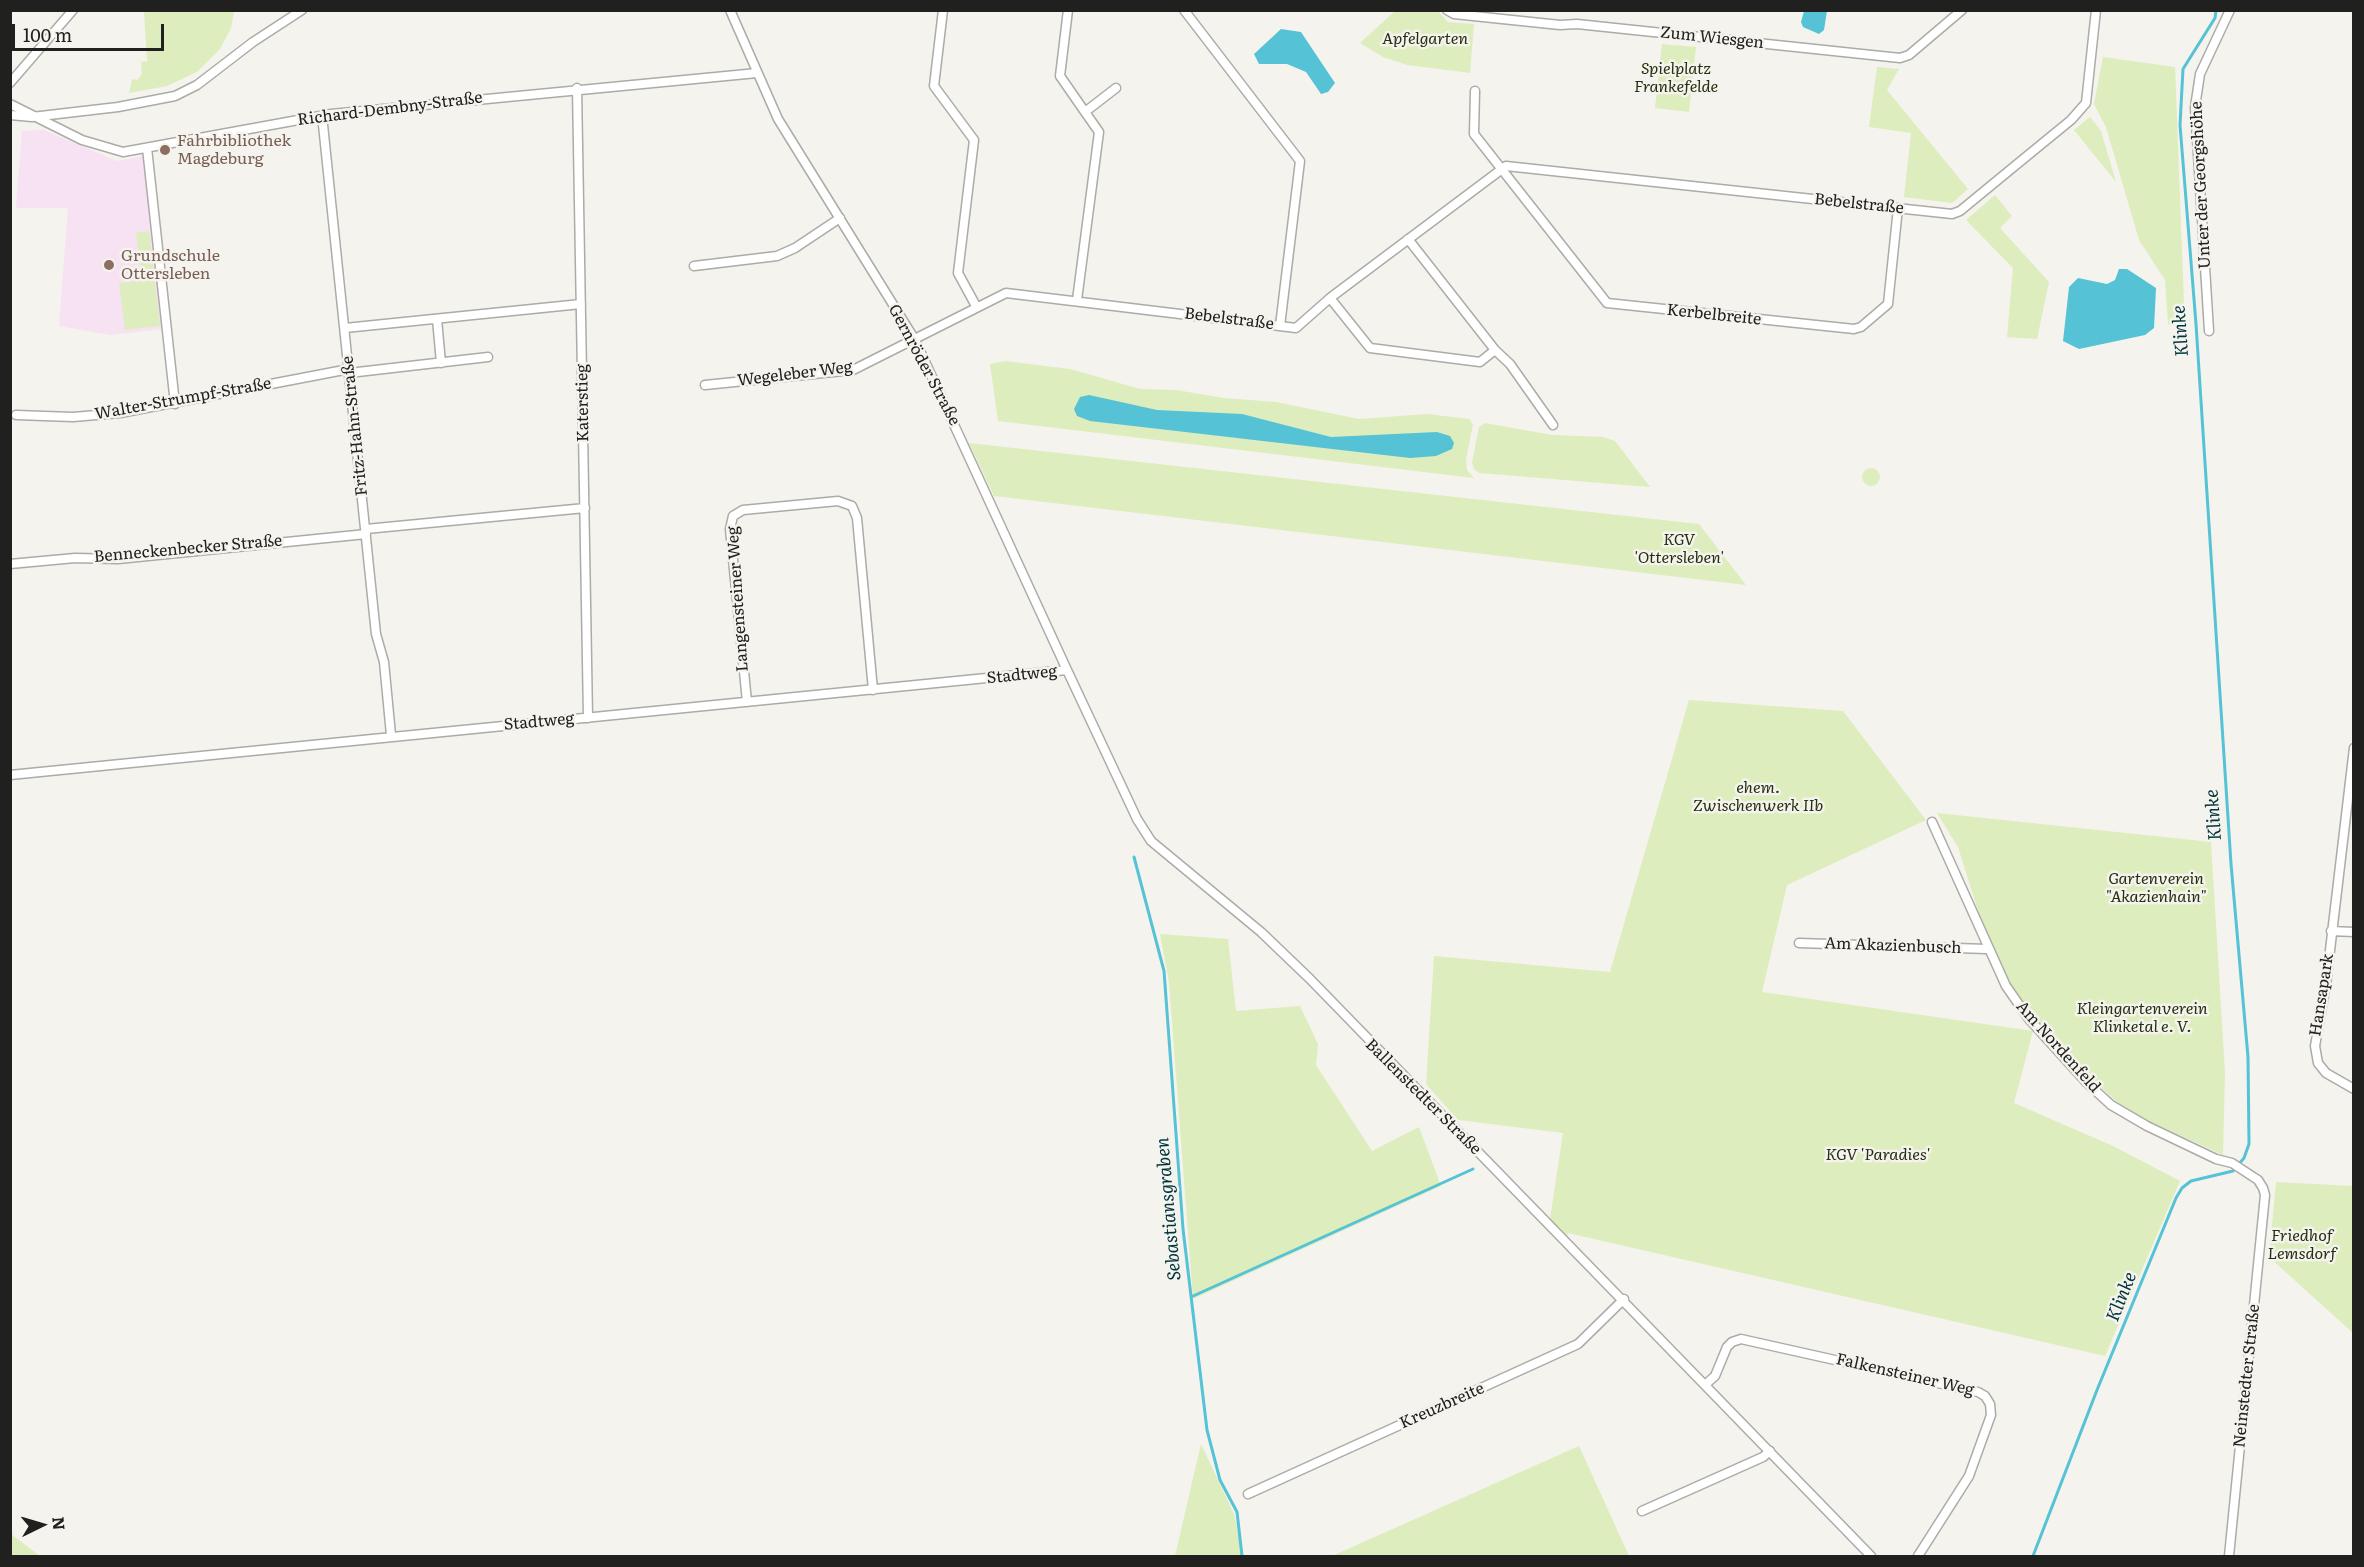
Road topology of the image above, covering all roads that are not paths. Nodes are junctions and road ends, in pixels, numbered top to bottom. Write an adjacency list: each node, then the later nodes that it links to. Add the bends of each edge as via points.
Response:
1 (73, 10): 12 (street)
2 (302, 10): 20 (street, via 184,92 133,105)
3 (730, 10): 11 (street, Gernröder Straße)
4 (943, 10): 30 (street, via 934,86 974,140 958,273)
5 (1068, 10): 17 (street, via 1060,76)
6 (1184, 10): 32 (street, via 1300,161)
7 (1447, 10): 8 (street, Zum Wiesgen, via 1454,14 1900,58 1909,55)
8 (1962, 10)
9 (2096, 10): 23 (street, Bebelstraße, via 2086,103 2071,120 1960,211 1952,214)
10 (2230, 10): 34 (street, Unter der Georgshöhe, via 2200,74 2195,107)
11 (757, 72): 13 (street, Richard-Dembny-Straße); 24 (street, Gernröder Straße, via 778,119)
12 (10, 83)
13 (577, 88): 19 (street, Richard-Dembny-Straße); 29 (street, Katerstieg)
14 (1116, 88): 17 (street)
15 (1475, 91): 22 (street, via 1474,134)
16 (10, 104): 20 (street, Richard-Dembny-Straße)
17 (1085, 112): 28 (street, via 1099,132)
18 (10, 115): 20 (street, Richard-Dembny-Straße)
19 (322, 115): 21 (street, Richard-Dembny-Straße); 33 (street, Fritz-Hahn-Straße)
20 (32, 117): 21 (street, Richard-Dembny-Straße, via 111,150)
21 (147, 148): 41 (street)
22 (1501, 168): 23 (street, Bebelstraße); 23 (street, Kerbelbreite, via 1607,303 1729,317 1861,327 1888,304); 25 (street, Bebelstraße)
23 (1898, 208)
24 (840, 218): 26 (street, via 777,256); 35 (street, Gernröder Straße)
25 (1408, 239): 27 (street, Bebelstraße); 36 (street)
26 (694, 266)
27 (1330, 298): 32 (street, Bebelstraße, via 1296,328); 36 (street, via 1370,348 1480,362)
28 (1077, 300): 30 (street, Bebelstraße, via 1006,293); 32 (street, Bebelstraße)
29 (581, 304): 31 (street); 44 (street, Katerstieg)
30 (976, 306): 35 (street, Bebelstraße)
31 (436, 319): 33 (street); 38 (street)
32 (1280, 326)
33 (345, 328): 39 (street, Fritz-Hahn-Straße)
34 (2209, 331)
35 (915, 340): 40 (street, Wegeleber Weg, via 853,370); 47 (street, Gernröder Straße)
36 (1495, 350): 43 (street, via 1510,364)
37 (488, 357): 38 (street, Walter-Strumpf-Straße)
38 (441, 363): 39 (street, Walter-Strumpf-Straße)
39 (349, 371): 41 (street, Walter-Strumpf-Straße); 45 (street, Fritz-Hahn-Straße)
40 (705, 385)
41 (175, 404): 42 (street, Walter-Strumpf-Straße, via 73,417)
42 (16, 415)
43 (1553, 425)
44 (585, 508): 45 (street, Benneckenbecker Straße); 50 (street, Katerstieg)
45 (366, 531): 46 (street, Benneckenbecker Straße, via 118,559); 52 (street, Fritz-Hahn-Straße)
46 (10, 564)
47 (1067, 670): 48 (street, Stadtweg); 51 (street, Gernröder Straße)
48 (873, 690): 49 (street, Stadtweg); 49 (street, Langensteiner Weg, via 857,518 852,506 838,501 743,510 733,516 730,528)
49 (747, 702): 50 (street, Stadtweg)
50 (588, 718): 52 (street, Stadtweg)
51 (1097, 732): 63 (street, Ballenstedter Straße, via 1151,841 1261,932 1310,979)
52 (391, 735): 54 (street, Stadtweg)
53 (2354, 748): 55 (street, Hansapark)
54 (10, 774)
55 (2349, 816): 57 (street, Hansapark)
56 (1932, 822): 60 (street, Am Nordenfeld)
57 (2331, 931): 58 (street); 61 (street, Hansapark, via 2315,1052 2326,1073)
58 (2354, 932)
59 (1799, 943): 60 (street, Am Akazienbusch)
60 (1988, 949): 62 (street, Am Nordenfeld, via 2006,986 2029,1019 2103,1098 2147,1126 2236,1166 2259,1181)
61 (2354, 1089)
62 (2265, 1195): 70 (street, Neinstedter Straße)
63 (1624, 1299): 64 (street, Ballenstedter Straße); 66 (street, Kreuzbreite, via 1578,1344)
64 (1706, 1384): 65 (street, Ballenstedter Straße); 69 (street, Falkensteiner Weg, via 1715,1376 1727,1347 1741,1339 1985,1396 1991,1415 1969,1476)
65 (1770, 1451): 67 (street); 68 (street, Ballenstedter Straße)
66 (1248, 1494)
67 (1642, 1511)
68 (1867, 1555)
69 (1918, 1557)
70 (2229, 1557)

